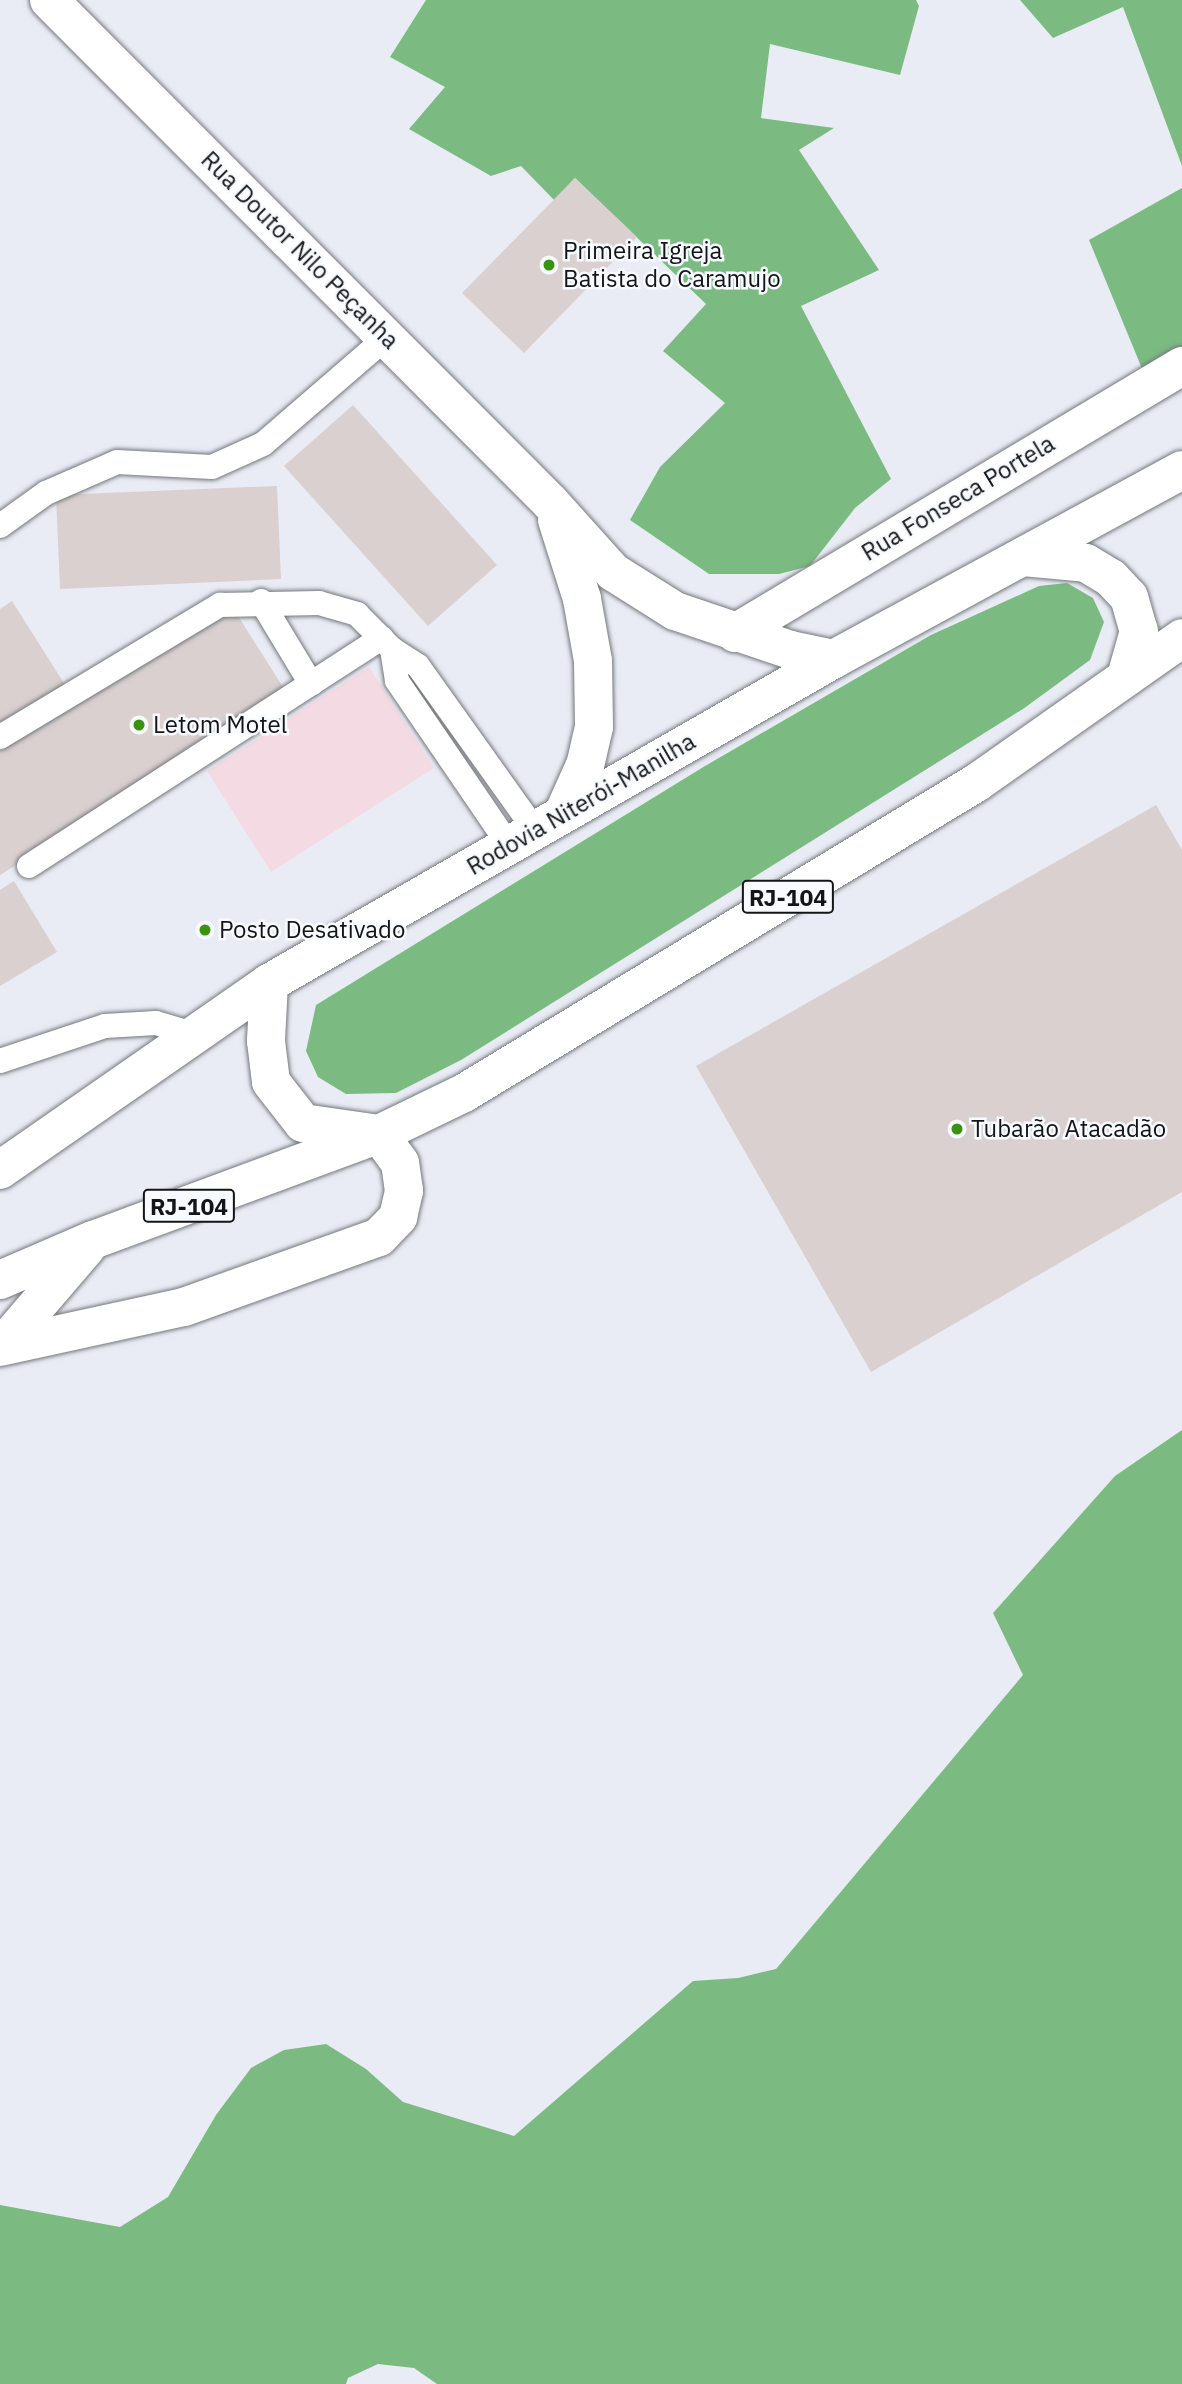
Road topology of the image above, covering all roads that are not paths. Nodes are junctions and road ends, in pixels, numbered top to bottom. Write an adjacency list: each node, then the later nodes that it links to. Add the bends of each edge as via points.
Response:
1 (49, 0): 2 (main road, Rua Doutor Nilo Peçanha)
2 (386, 338): 5 (main road, Rua Doutor Nilo Peçanha); 6 (lane, via 263,444 212,467 117,462 46,493)
3 (1182, 366): 9 (main road, Rua Fonseca Portela)
4 (1182, 470): 7 (main road, Rodovia Niterói-Manilha)
5 (550, 502): 9 (main road, Rua Doutor Nilo Peçanha, via 613,572 675,611); 16 (main road, Rua Doutor Nilo Peçanha, via 583,599 593,661 594,727 585,765)
6 (0, 526)
7 (1023, 557): 12 (main road, Rodovia Niterói-Manilha); 13 (main road, via 1086,563 1111,578 1129,597 1139,631)
8 (261, 601): 11 (lane, via 339,607 356,614); 14 (lane); 15 (lane, via 220,605)
9 (735, 633): 12 (main road, Rua Doutor Nilo Peçanha)
10 (1182, 638): 13 (main road, RJ-104)
11 (387, 644): 14 (lane); 16 (lane, via 418,666)
12 (834, 659): 16 (main road, Rodovia Niterói-Manilha)
13 (1126, 677): 21 (main road, RJ-104, via 976,783 464,1093)
14 (311, 684): 17 (lane)
15 (0, 737)
16 (536, 830): 18 (main road, Rodovia Niterói-Manilha)
17 (30, 866)
18 (268, 983): 19 (main road, Rodovia Niterói-Manilha); 21 (main road, via 266,1041 271,1082 303,1123)
19 (196, 1035): 20 (lane, via 156,1023 105,1027); 22 (main road, Rodovia Niterói-Manilha)
20 (0, 1061)
21 (379, 1134): 23 (main road, RJ-104); 25 (main road, via 400,1163 404,1191 398,1216 379,1237 184,1307)
22 (0, 1170)
23 (93, 1240): 24 (main road, RJ-104); 25 (main road)
24 (0, 1280)
25 (2, 1346)

